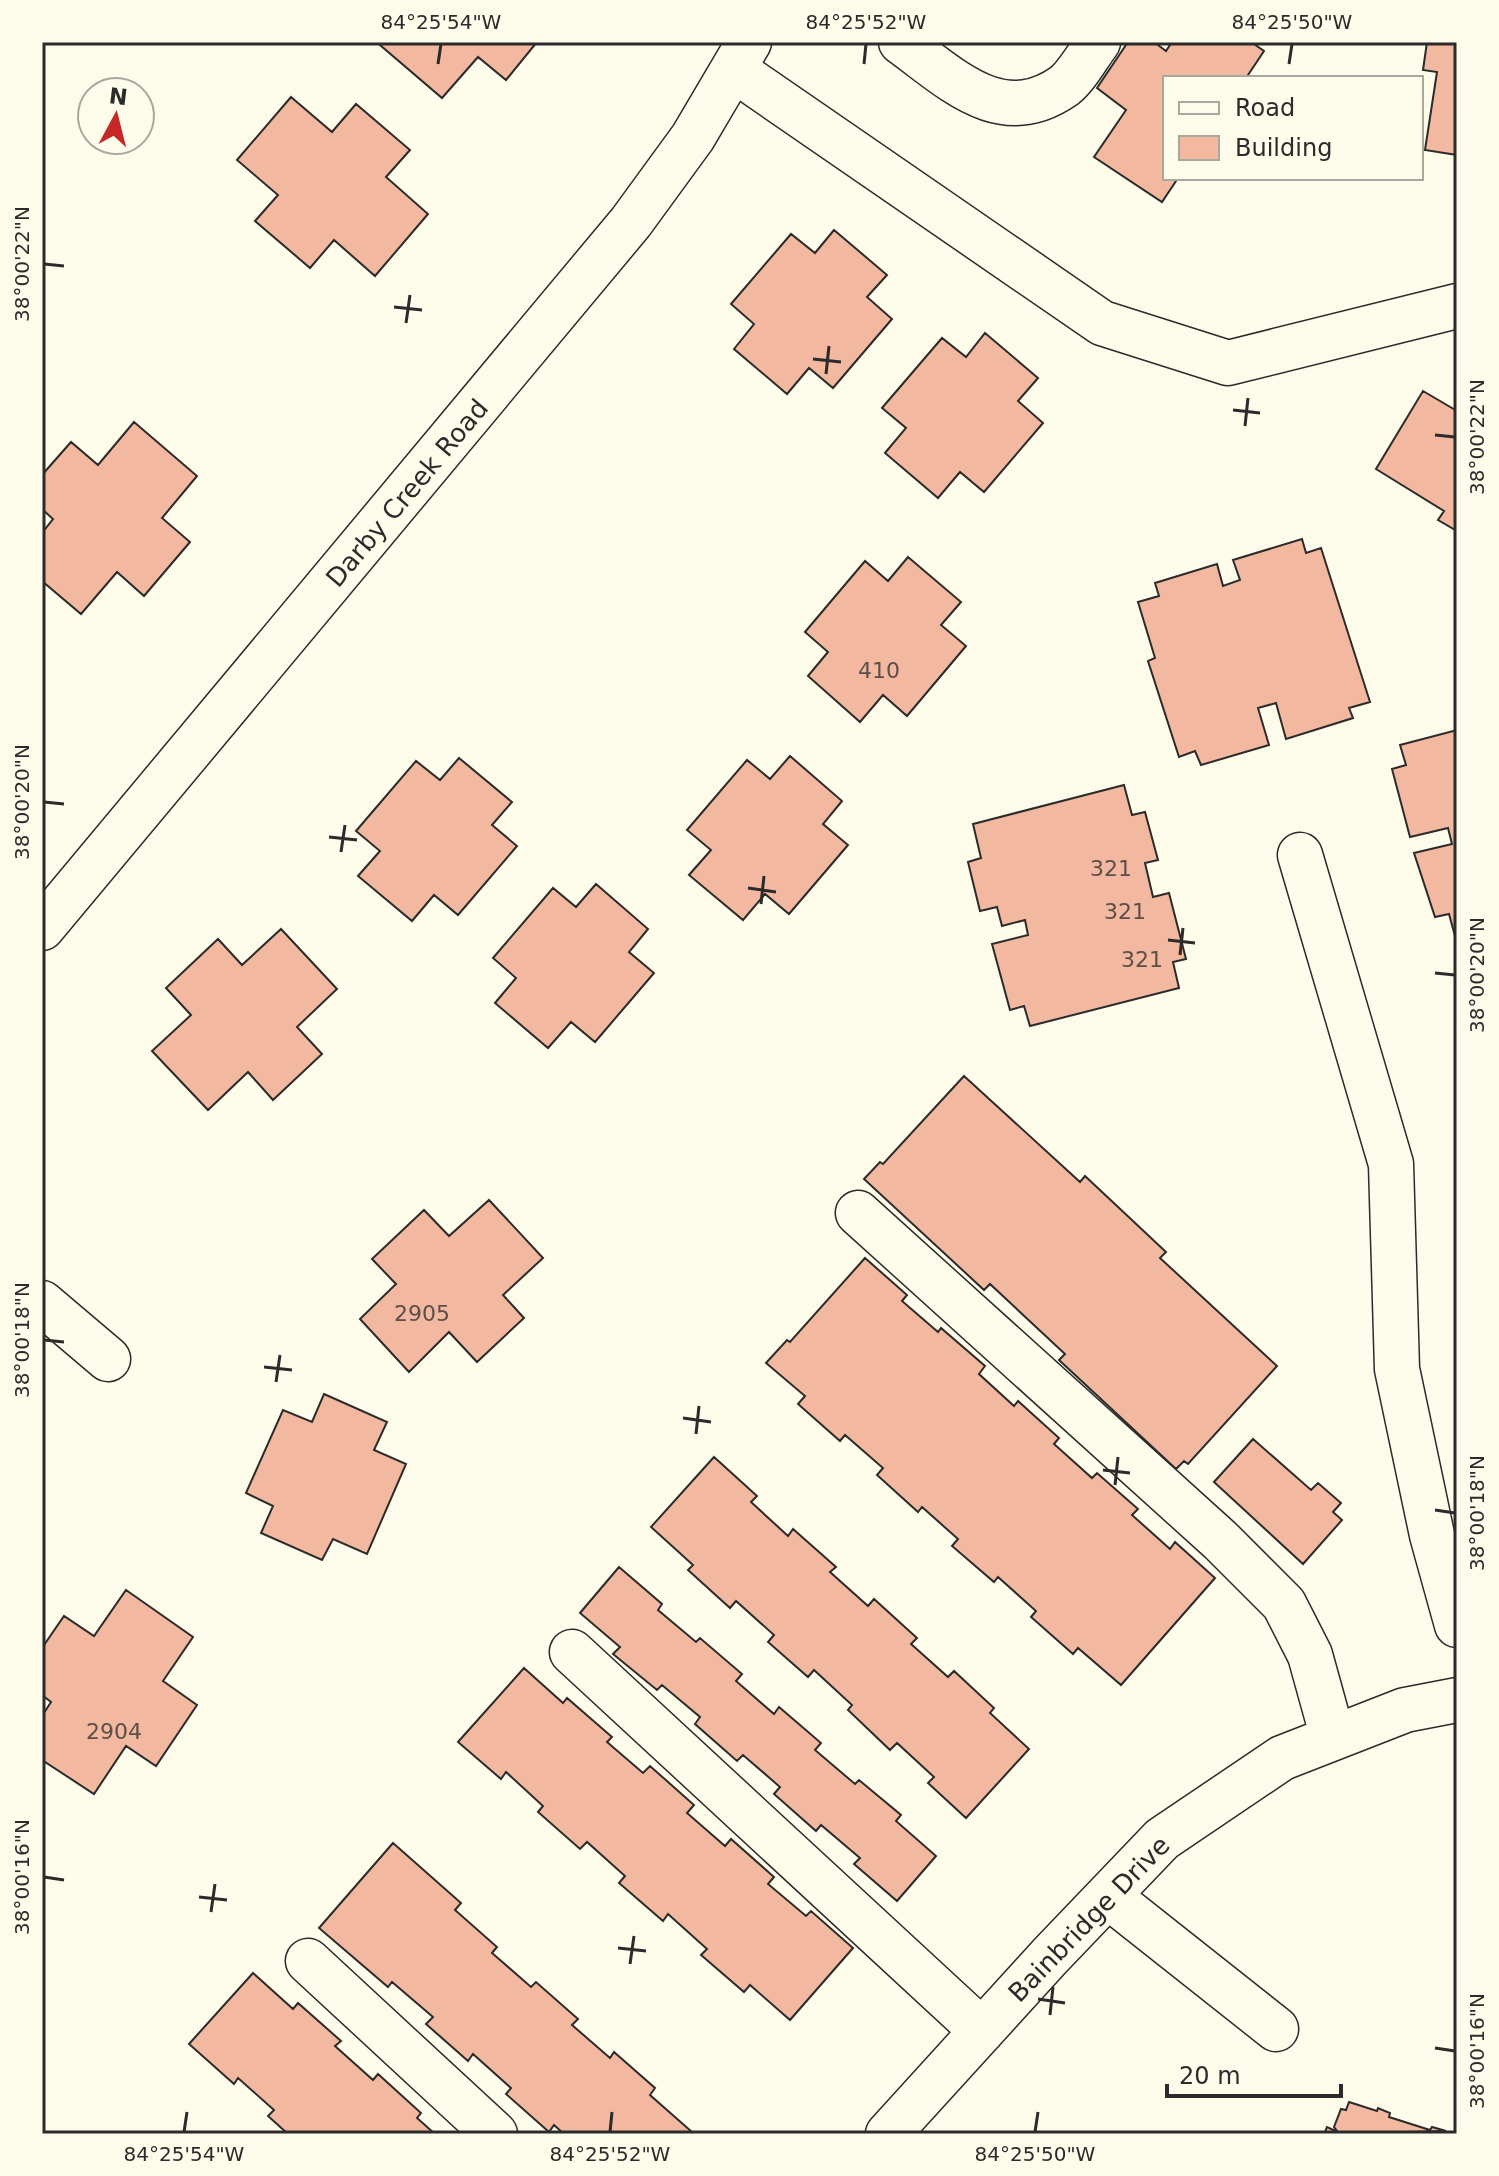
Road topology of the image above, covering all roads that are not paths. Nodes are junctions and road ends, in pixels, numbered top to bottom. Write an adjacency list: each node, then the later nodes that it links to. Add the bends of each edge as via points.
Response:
1 (901, 42): 2 (street, via 998,104 1032,102 1066,85)
2 (1098, 42)
3 (741, 56): 4 (street, via 1102,323 1228,363); 6 (street, Darby Creek Road, via 693,137 631,222)
4 (1457, 306)
5 (1300, 855): 10 (street, via 1391,1164 1397,1369)
6 (42, 928)
7 (858, 1213): 13 (street, via 1284,1604 1310,1655)
8 (42, 1303): 9 (street)
9 (108, 1359)
10 (1457, 1625)
11 (572, 1652): 17 (street)
12 (1457, 1700): 13 (street, Bainbridge Drive, via 1405,1710)
13 (1333, 1738): 14 (street, Bainbridge Drive, via 1282,1758 1162,1839)
14 (1108, 1896): 16 (street); 17 (street, Bainbridge Drive)
15 (308, 1961): 18 (street)
16 (1276, 2029)
17 (982, 2031): 19 (street, Bainbridge Drive)
18 (495, 2134)
19 (888, 2134)

